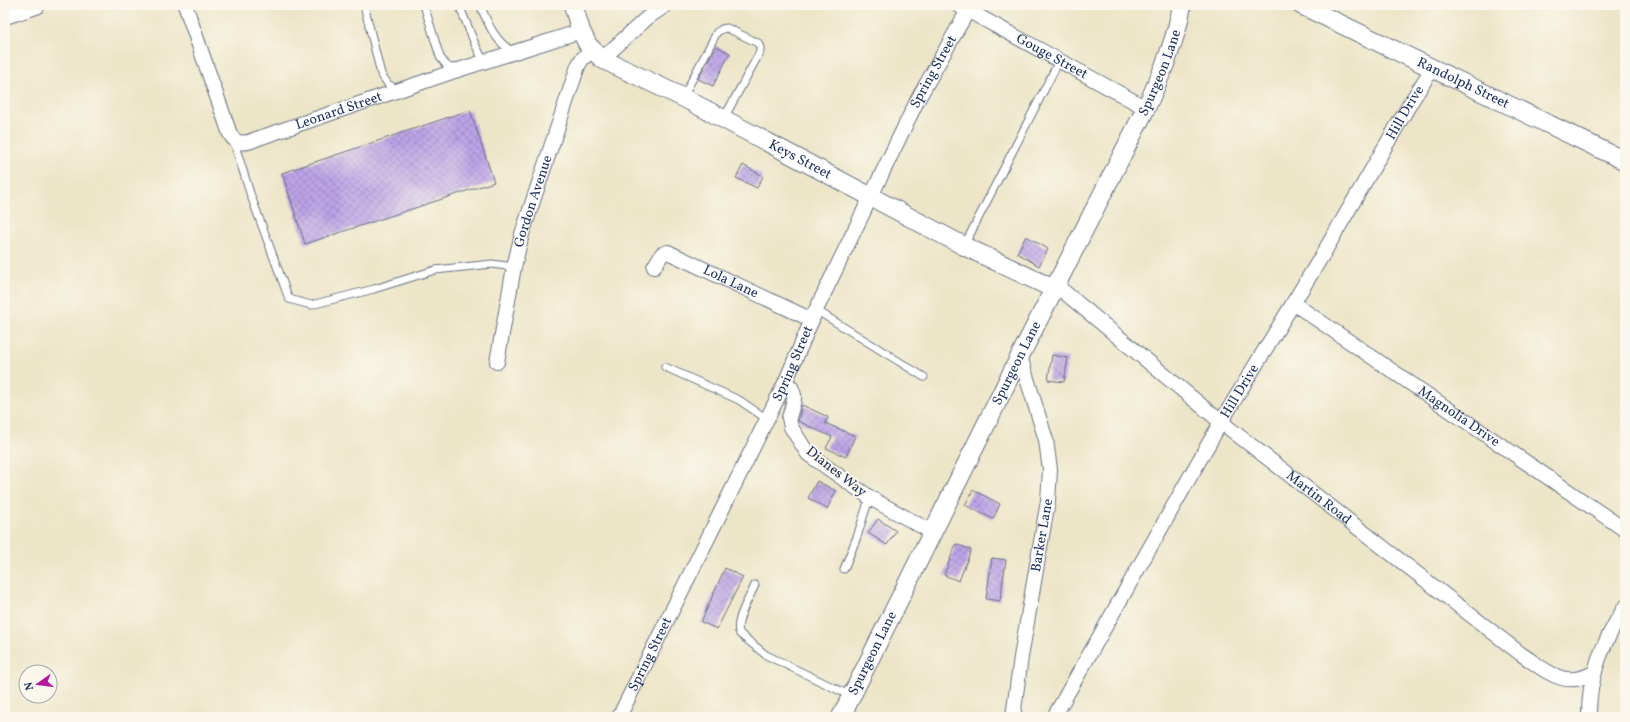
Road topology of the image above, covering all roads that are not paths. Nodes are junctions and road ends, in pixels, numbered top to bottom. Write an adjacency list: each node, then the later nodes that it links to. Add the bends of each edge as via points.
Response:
1 (36, 5): 12 (street)
2 (185, 5): 24 (street)
3 (364, 5): 20 (lane, via 380,74 388,84)
4 (424, 5): 19 (lane, via 440,57)
5 (458, 5): 16 (lane)
6 (480, 5): 14 (lane, via 495,37)
7 (573, 5): 13 (street)
8 (666, 5): 15 (street)
9 (1182, 5): 22 (street, Spurgeon Lane, via 1179,23 1162,72)
10 (1301, 5): 18 (street, Randolph Street)
11 (963, 8): 17 (street, Gouge Street); 26 (street, Spring Street)
12 (5, 16)
13 (581, 31): 14 (street, Leonard Street); 15 (street)
14 (514, 53): 16 (street, Leonard Street)
15 (597, 54): 21 (street, Keys Street); 28 (street, Gordon Avenue, via 582,59 576,72 522,234)
16 (484, 62): 19 (street, Leonard Street)
17 (1059, 62): 22 (street, Gouge Street); 27 (lane)
18 (1432, 70): 25 (street, Randolph Street); 31 (street, Hill Drive)
19 (455, 71): 20 (street, Leonard Street)
20 (398, 90): 24 (street, Leonard Street, via 249,143 242,143)
21 (682, 97): 23 (street, Keys Street); 23 (lane, via 717,32 727,28 758,43 760,52)
22 (1146, 108): 30 (street, Spurgeon Lane)
23 (723, 118): 26 (street, Keys Street)
24 (232, 137): 28 (lane, via 289,299 311,305 435,270 492,264)
25 (1625, 161)
26 (871, 197): 27 (street, Keys Street); 32 (street, Spring Street)
27 (964, 246): 30 (street, Keys Street)
28 (514, 267): 34 (street, Gordon Avenue)
29 (654, 267): 32 (street, Lola Lane, via 662,254 668,252)
30 (1054, 289): 33 (street, Spurgeon Lane); 39 (street, Martin Road, via 1063,291)
31 (1294, 303): 39 (street, Hill Drive); 41 (street, Magnolia Drive)
32 (814, 315): 36 (lane); 37 (street, Spring Street)
33 (1020, 356): 42 (street, Spurgeon Lane); 50 (street, Barker Lane, via 1046,440 1050,470 1048,501)
34 (496, 362)
35 (665, 367): 38 (lane, via 739,400)
36 (924, 377)
37 (785, 383): 38 (street, Spring Street); 40 (street, Dianes Way, via 794,395 789,418 791,427 808,454)
38 (767, 419): 48 (street, Spring Street)
39 (1221, 422): 46 (street, Martin Road, via 1555,677 1574,680); 51 (street, Hill Drive)
40 (872, 499): 42 (street, Dianes Way); 43 (lane, via 867,505)
41 (1625, 530)
42 (932, 532): 47 (street, Spurgeon Lane)
43 (844, 569)
44 (755, 585): 47 (lane, via 738,623 740,634 766,655)
45 (1625, 607): 46 (street, via 1597,660)
46 (1595, 672): 52 (street)
47 (851, 696): 49 (street, Spurgeon Lane)
48 (619, 717)
49 (841, 717)
50 (1013, 717)
51 (1054, 717)
52 (1589, 717)

